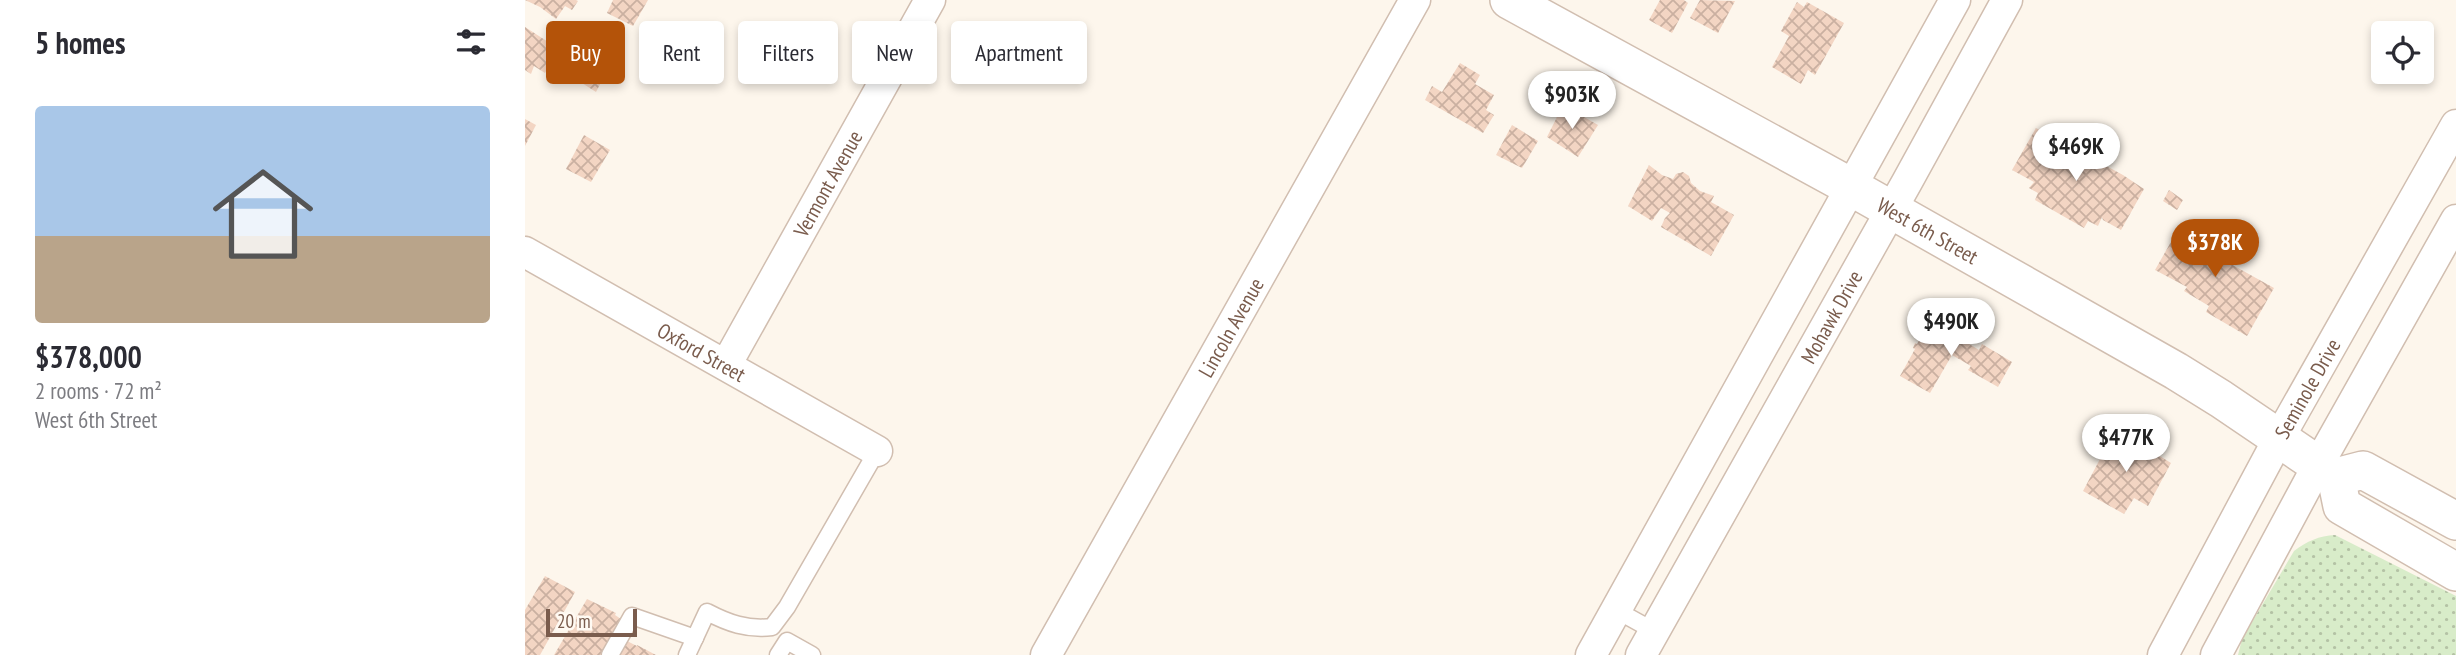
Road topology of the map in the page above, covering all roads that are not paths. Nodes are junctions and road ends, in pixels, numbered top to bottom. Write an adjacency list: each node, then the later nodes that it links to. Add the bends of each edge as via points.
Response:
1 (930, 0): 11 (street, Vermont Avenue)
2 (1415, 0): 24 (street, Lincoln Avenue)
3 (1509, 0): 7 (street, West 6th Street)
4 (1955, 0): 7 (street)
5 (2007, 0): 8 (street, Mohawk Drive)
6 (2456, 125): 12 (street, Seminole Drive)
7 (1851, 187): 8 (street, West 6th Street); 17 (street)
8 (1891, 210): 12 (street, West 6th Street, via 2176,371); 19 (street, Mohawk Drive)
9 (2456, 220): 14 (street)
10 (525, 252): 11 (street, Oxford Street)
11 (726, 365): 13 (street, Oxford Street)
12 (2279, 438): 14 (street, West 6th Street); 26 (street, Seminole Drive)
13 (877, 451): 18 (lane, via 772,627 729,623 707,612)
14 (2327, 471): 15 (street, via 2363,470); 16 (street, via 2342,506); 27 (street)
15 (2456, 521)
16 (2456, 572)
17 (1616, 610): 19 (lane, Mohawk Drive); 25 (street)
18 (695, 638): 20 (lane, via 632,616); 21 (lane)
19 (1648, 643)
20 (610, 655)
21 (687, 655)
22 (778, 655): 23 (lane, via 787,641)
23 (812, 655)
24 (1046, 655)
25 (1591, 655)
26 (2164, 655)
27 (2216, 655)

